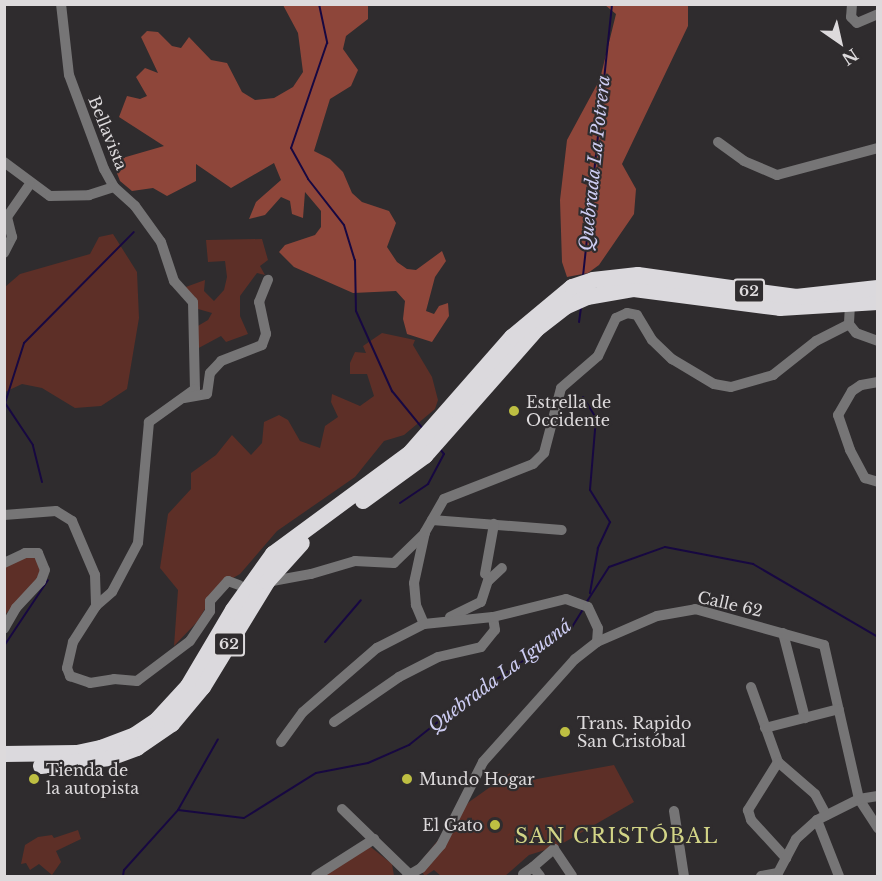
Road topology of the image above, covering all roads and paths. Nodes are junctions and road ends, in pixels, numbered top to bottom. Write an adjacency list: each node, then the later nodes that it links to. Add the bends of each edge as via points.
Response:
1 (61, 4): 8 (street, Bellavista, via 69,75)
2 (852, 4): 3 (street, via 851,17 857,23)
3 (878, 14)
4 (718, 142): 5 (street, via 744,162 777,175)
5 (878, 148)
6 (4, 162): 7 (street, Bellavista)
7 (30, 184): 8 (street, Bellavista, via 58,196 89,195); 9 (street, via 7,217 12,237)
8 (114, 187): 18 (street, via 135,206 161,242 169,255 174,281 193,302 195,389)
9 (4, 253)
10 (268, 279): 18 (street, via 259,302 266,334 262,345 221,361 210,373 207,394)
11 (622, 282): 12 (highway, 62, via 657,276 796,297); 14 (highway, 62, via 755,306); 19 (highway, 62, via 593,280 512,337)
12 (878, 288)
13 (878, 302): 14 (highway, 62)
14 (850, 304): 15 (street)
15 (849, 324): 16 (street, via 856,333); 22 (street, via 827,334 773,375 731,387 714,384 672,359 652,340 637,315 627,313 616,318 598,356 561,388 544,453 533,464 450,494)
16 (878, 341)
17 (878, 382): 20 (street, via 861,384 852,391 838,415 865,478)
18 (184, 398): 31 (street, via 149,422 138,543 112,592)
19 (422, 451): 29 (highway, 62, via 299,545); 44 (highway, 62, via 273,554 233,610 188,686 157,720 135,735 101,748 77,753)
20 (878, 482)
21 (4, 515): 31 (street, via 62,513 78,529 95,575)
22 (432, 520): 23 (street); 25 (street)
23 (494, 524): 24 (street); 28 (street)
24 (562, 530)
25 (425, 532): 29 (street, via 394,563 355,561); 34 (street, via 414,583 416,605)
26 (4, 563): 35 (street, via 25,553 38,553 45,570)
27 (502, 568): 33 (street, via 486,588 481,602)
28 (485, 574)
29 (267, 582): 46 (highway, 62, via 203,687 172,724 152,739 110,758 77,765)
30 (239, 585): 31 (street, via 228,580 210,601 210,611 190,641 138,681 80,682 67,668 74,642)
31 (96, 606)
32 (493, 617): 33 (street); 37 (street, via 566,599 588,607 598,628); 41 (street, via 495,630 481,648 438,657 399,677)
33 (444, 620): 34 (street)
34 (424, 624): 43 (street, via 377,648 303,712)
35 (4, 629)
36 (783, 633): 37 (street, Calle 62, via 695,609 657,616); 39 (street, Calle 62, via 824,645); 40 (street)
37 (597, 642): 58 (street, Calle 62, via 575,660 483,762 441,845)
38 (751, 687): 42 (street)
39 (839, 709): 40 (street); 48 (street)
40 (805, 718): 42 (street)
41 (334, 722)
42 (765, 728): 45 (street)
43 (281, 742)
44 (4, 754)
45 (778, 762): 51 (street, via 815,794); 54 (street, via 748,810 751,820)
46 (4, 766)
47 (878, 796): 48 (street)
48 (860, 799): 51 (street); 52 (street)
49 (342, 810): 53 (street)
50 (674, 811): 61 (street)
51 (822, 818): 54 (street, via 796,839); 63 (street)
52 (878, 828)
53 (374, 839): 57 (street); 58 (street)
54 (786, 858): 62 (street, via 778,873)
55 (533, 867): 56 (street); 59 (street); 60 (street, via 554,849)
56 (523, 874)
57 (316, 876)
58 (408, 876)
59 (540, 876)
60 (572, 876)
61 (684, 876)
62 (761, 876)
63 (839, 876)

